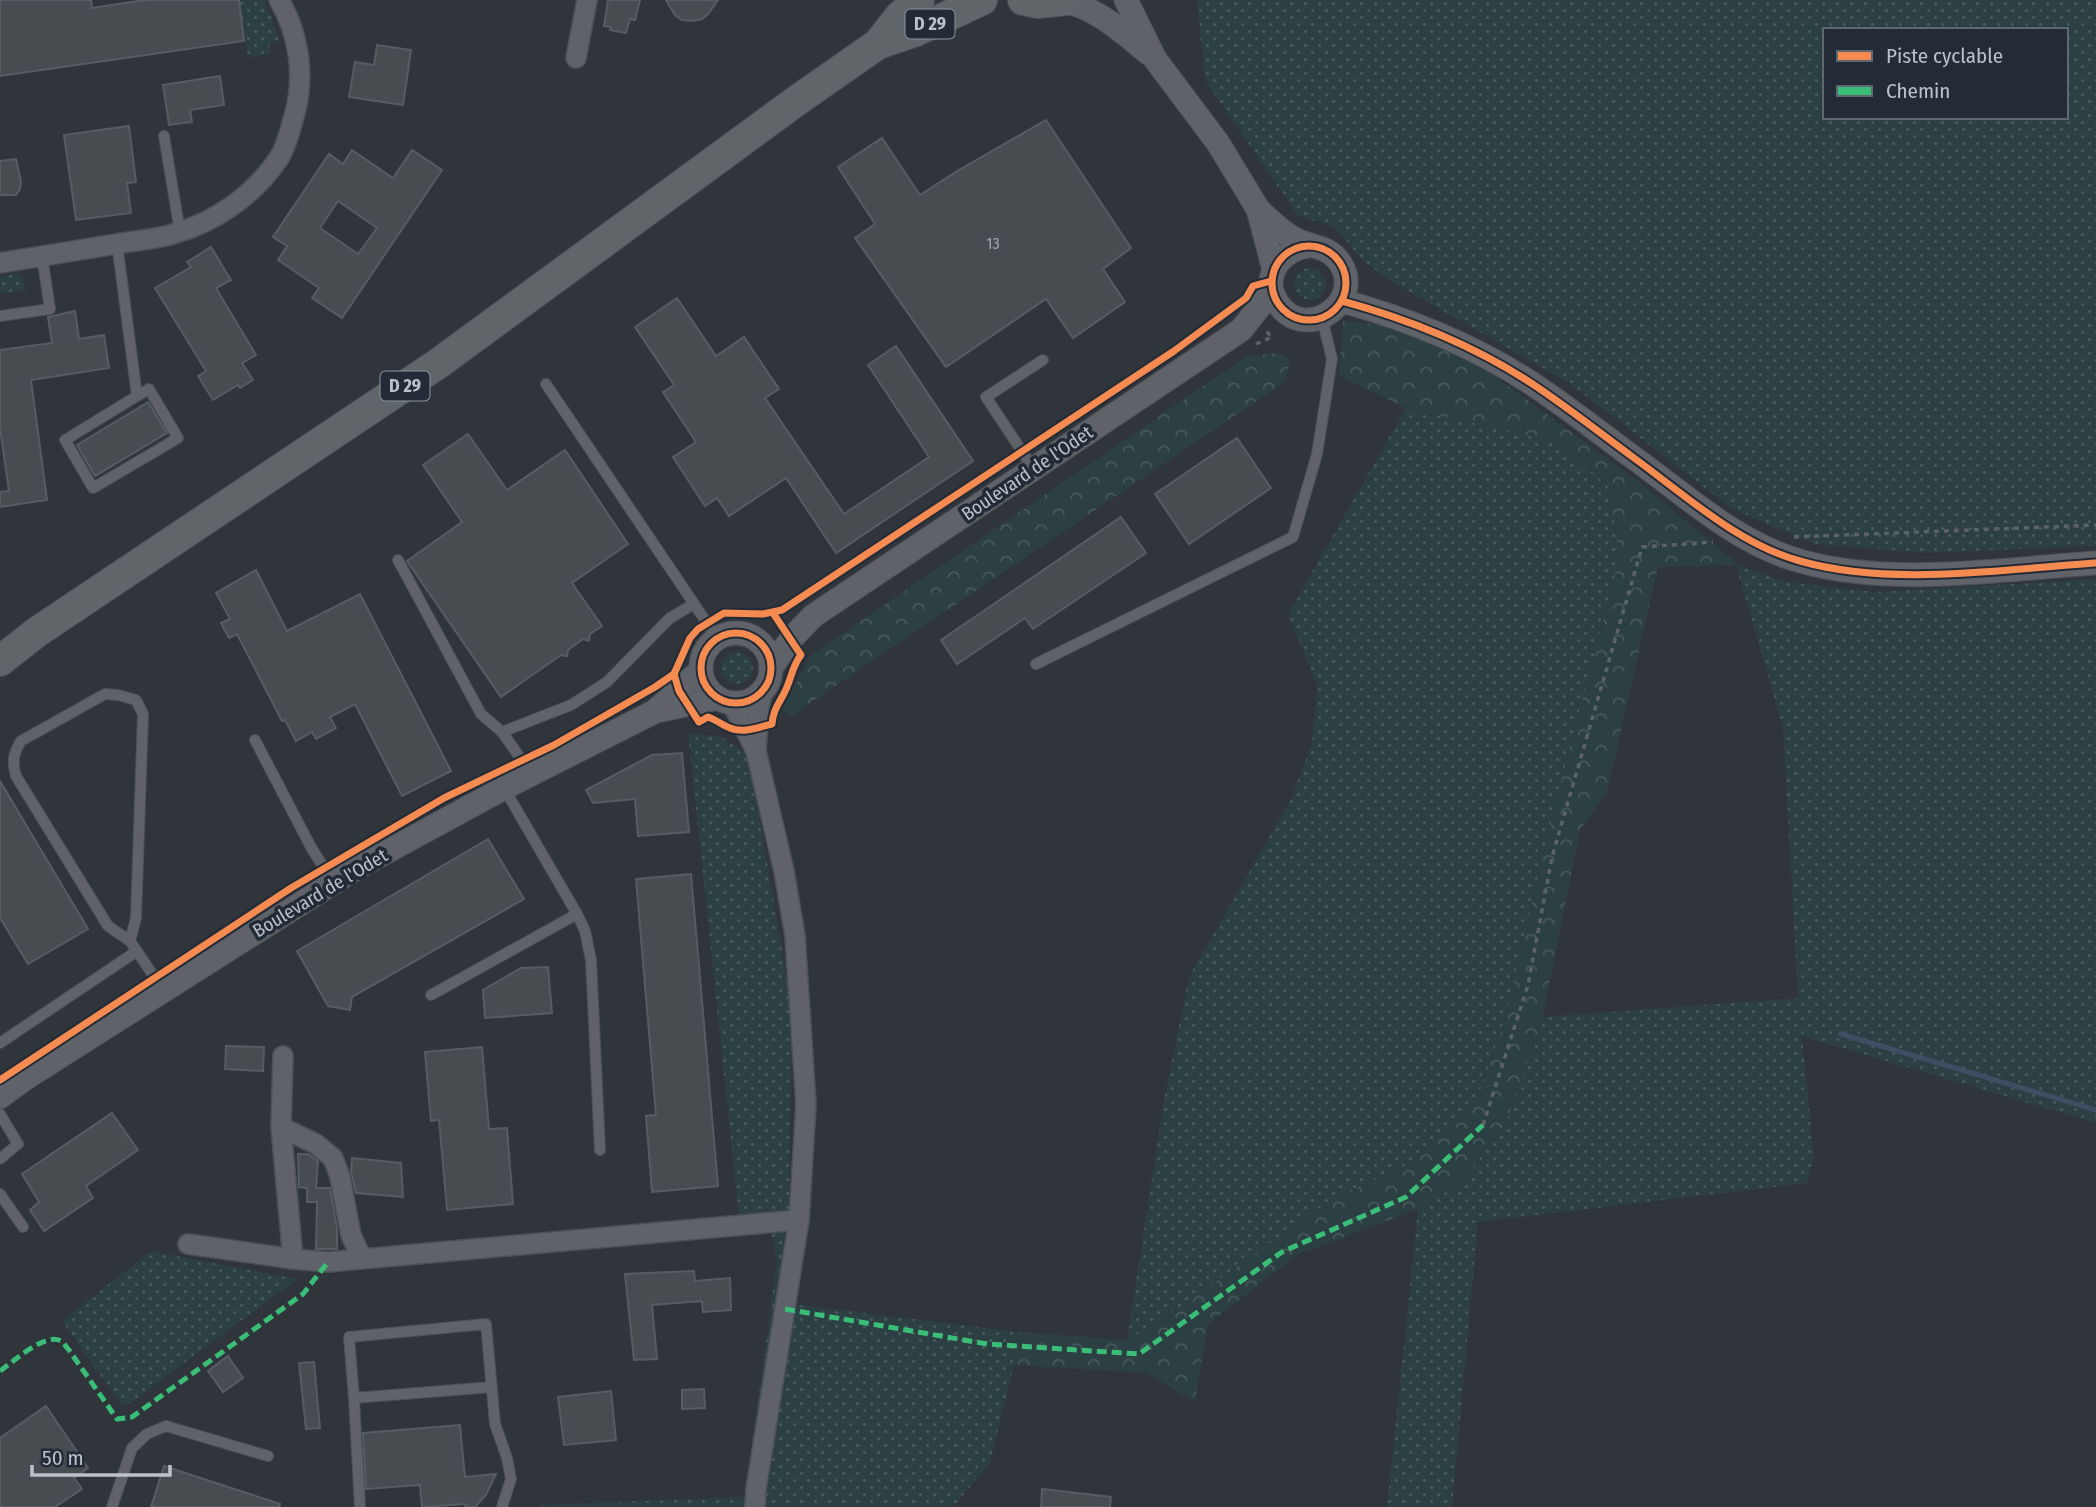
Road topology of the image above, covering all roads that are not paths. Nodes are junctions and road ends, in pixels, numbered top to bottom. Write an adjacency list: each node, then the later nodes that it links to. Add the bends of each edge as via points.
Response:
1 (279, 0): 13 (street, via 296,41 300,93 280,156 237,203)
2 (587, 0): 9 (street)
3 (919, 0): 8 (main road, D 29)
4 (982, 0): 8 (main road, D 29)
5 (1023, 0): 7 (main road)
6 (1126, 0): 10 (street)
7 (1064, 1): 10 (street, via 1097,13)
8 (877, 44): 32 (main road, D 29, via 448,356)
9 (576, 58)
10 (1156, 59): 12 (street, via 1218,142)
11 (164, 136): 13 (lane)
12 (1258, 209): 15 (street); 18 (street)
13 (180, 232): 14 (street)
14 (117, 243): 16 (street); 26 (lane)
15 (1308, 246): 18 (street, via 1287,252 1279,260); 19 (street, via 1327,250 1341,264 1346,282)
16 (42, 256): 17 (street); 20 (lane, via 50,309)
17 (0, 263)
18 (1273, 280): 21 (street, via 1280,307); 23 (street, Boulevard de l'Odet)
19 (1342, 301): 22 (street); 29 (street, via 1419,326 1531,383 1748,539 1780,555 1878,575)
20 (0, 316)
21 (1295, 318): 22 (street); 23 (street, Boulevard de l'Odet)
22 (1322, 318): 37 (lane, via 1332,359 1317,454 1293,537)
23 (1241, 330): 27 (street, Boulevard de l'Odet)
24 (1043, 360): 27 (lane, via 986,397)
25 (546, 384): 30 (lane)
26 (137, 396): 26 (lane, via 65,440 93,488 178,438 149,389)
27 (1033, 469): 31 (street, Boulevard de l'Odet)
28 (398, 560): 43 (lane, via 481,714)
29 (2096, 563)
30 (694, 604): 34 (lane); 43 (lane, via 670,618 607,682 571,705)
31 (813, 616): 33 (street, Boulevard de l'Odet); 38 (street, Boulevard de l'Odet)
32 (37, 632): 35 (main road, D 29); 36 (main road, D 29)
33 (753, 637): 34 (street, Boulevard de l'Odet, via 734,633); 38 (street, via 766,650)
34 (717, 638): 39 (street, Boulevard de l'Odet, via 705,652)
35 (0, 653)
36 (0, 661)
37 (1036, 664)
38 (771, 668): 40 (street, Boulevard de l'Odet)
39 (701, 670): 41 (street, via 706,686); 42 (street, Boulevard de l'Odet)
40 (763, 690): 41 (street, Boulevard de l'Odet, via 744,702); 45 (street)
41 (725, 700): 42 (street, Boulevard de l'Odet); 45 (street)
42 (654, 712): 46 (street, Boulevard de l'Odet)
43 (502, 732): 46 (lane)
44 (255, 740): 48 (lane)
45 (756, 751): 61 (street, via 784,871 796,949 806,1104)
46 (531, 774): 47 (street, Boulevard de l'Odet)
47 (504, 788): 48 (street, Boulevard de l'Odet); 49 (lane)
48 (334, 883): 51 (street, Boulevard de l'Odet)
49 (577, 914): 52 (lane); 58 (lane, via 591,961)
50 (134, 946): 50 (lane, via 143,714 136,700 104,694 20,741 12,764 108,926); 51 (lane); 53 (lane)
51 (164, 990): 55 (street, Boulevard de l'Odet)
52 (431, 995)
53 (0, 1043)
54 (283, 1056): 57 (street)
55 (0, 1097)
56 (0, 1114): 59 (lane, via 18,1144)
57 (281, 1127): 64 (street); 65 (street, via 333,1158 351,1235)
58 (600, 1150)
59 (0, 1159)
60 (0, 1194): 62 (lane)
61 (799, 1220): 65 (street); 72 (street)
62 (23, 1227)
63 (188, 1244): 64 (street)
64 (293, 1259): 65 (street)
65 (362, 1259)
66 (492, 1387): 67 (lane); 67 (lane, via 486,1324 349,1337); 71 (lane, via 495,1424 511,1479)
67 (354, 1398): 70 (lane)
68 (268, 1456): 69 (lane, via 166,1426 147,1434 132,1448)
69 (112, 1507)
70 (360, 1507)
71 (502, 1507)
72 (755, 1507)

